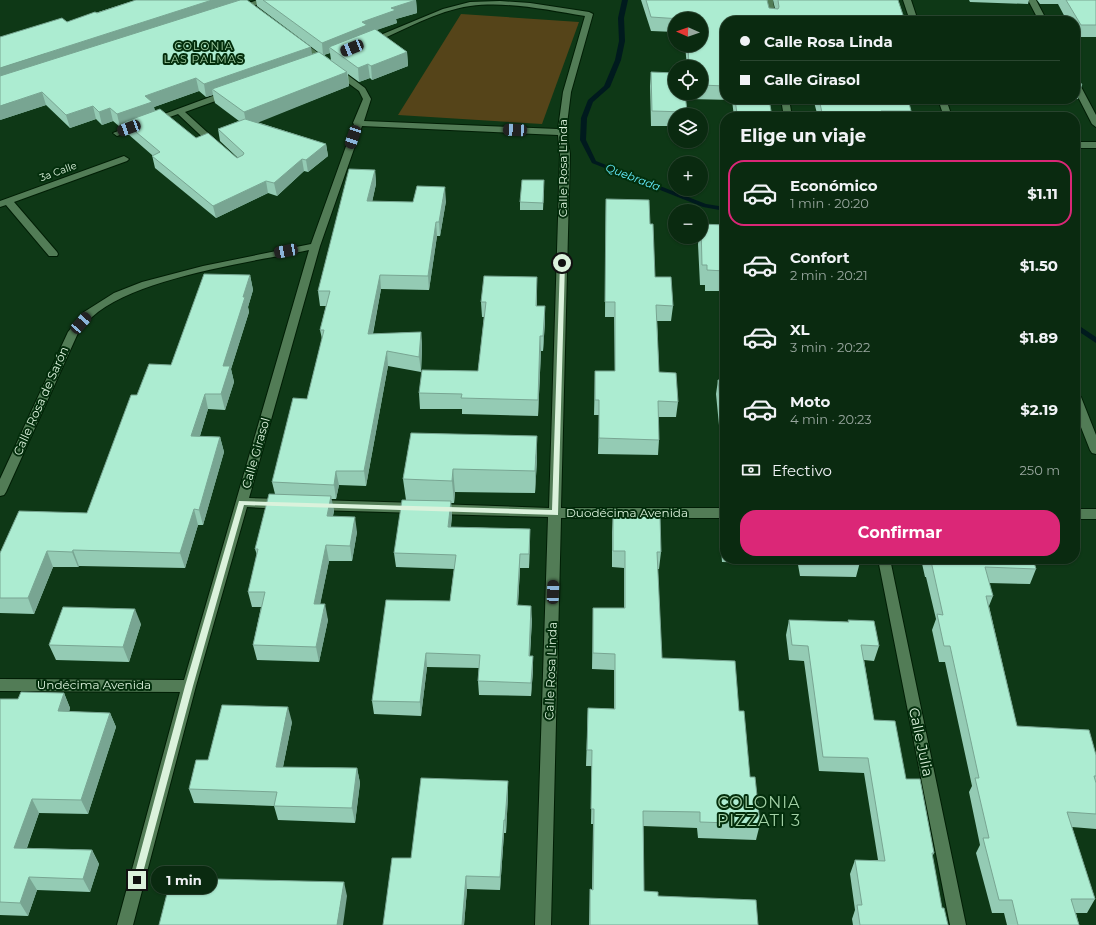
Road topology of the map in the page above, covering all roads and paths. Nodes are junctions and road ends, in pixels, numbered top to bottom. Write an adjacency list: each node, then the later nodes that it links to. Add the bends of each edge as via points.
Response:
1 (240, 0): 6 (street)
2 (265, 0): 6 (street)
3 (769, 0): 8 (street)
4 (907, 0): 9 (street)
5 (1032, 0): 10 (street)
6 (251, 8): 7 (street)
7 (225, 13)
8 (771, 16)
9 (912, 16)
10 (1040, 16)
11 (292, 38): 16 (street, Calle Girasol, via 362,90 367,99)
12 (360, 46): 18 (street, Calle Rosa Linda, via 455,7 470,4 506,2 589,14 567,92)
13 (236, 91): 15 (street)
14 (1080, 93): 17 (street)
15 (178, 111): 19 (street); 22 (street)
16 (357, 123): 18 (street); 25 (street, Calle Girasol)
17 (1096, 124)
18 (562, 132): 31 (street, Calle Rosa Linda, via 565,154)
19 (117, 133)
20 (1080, 145): 21 (street)
21 (1096, 145)
22 (223, 151)
23 (124, 159): 24 (street, 3a Calle)
24 (4, 203): 26 (street)
25 (315, 246): 29 (street, Calle Rosa de Sarón, via 203,269 146,284 118,295 88,314 73,332); 30 (street, Calle Girasol)
26 (53, 254)
27 (1080, 410): 28 (street)
28 (1096, 450)
29 (0, 492)
30 (242, 502): 31 (street, Duodécima Avenida); 37 (street, Calle Girasol)
31 (556, 513): 32 (street, Duodécima Avenida); 39 (street, Calle Rosa Linda)
32 (720, 513)
33 (1080, 514): 34 (street)
34 (1096, 514)
35 (885, 564): 40 (street, Calle Julia)
36 (0, 685): 37 (street, Undécima Avenida)
37 (189, 686): 38 (street, Calle Girasol)
38 (125, 925)
39 (543, 925)
40 (958, 925)

